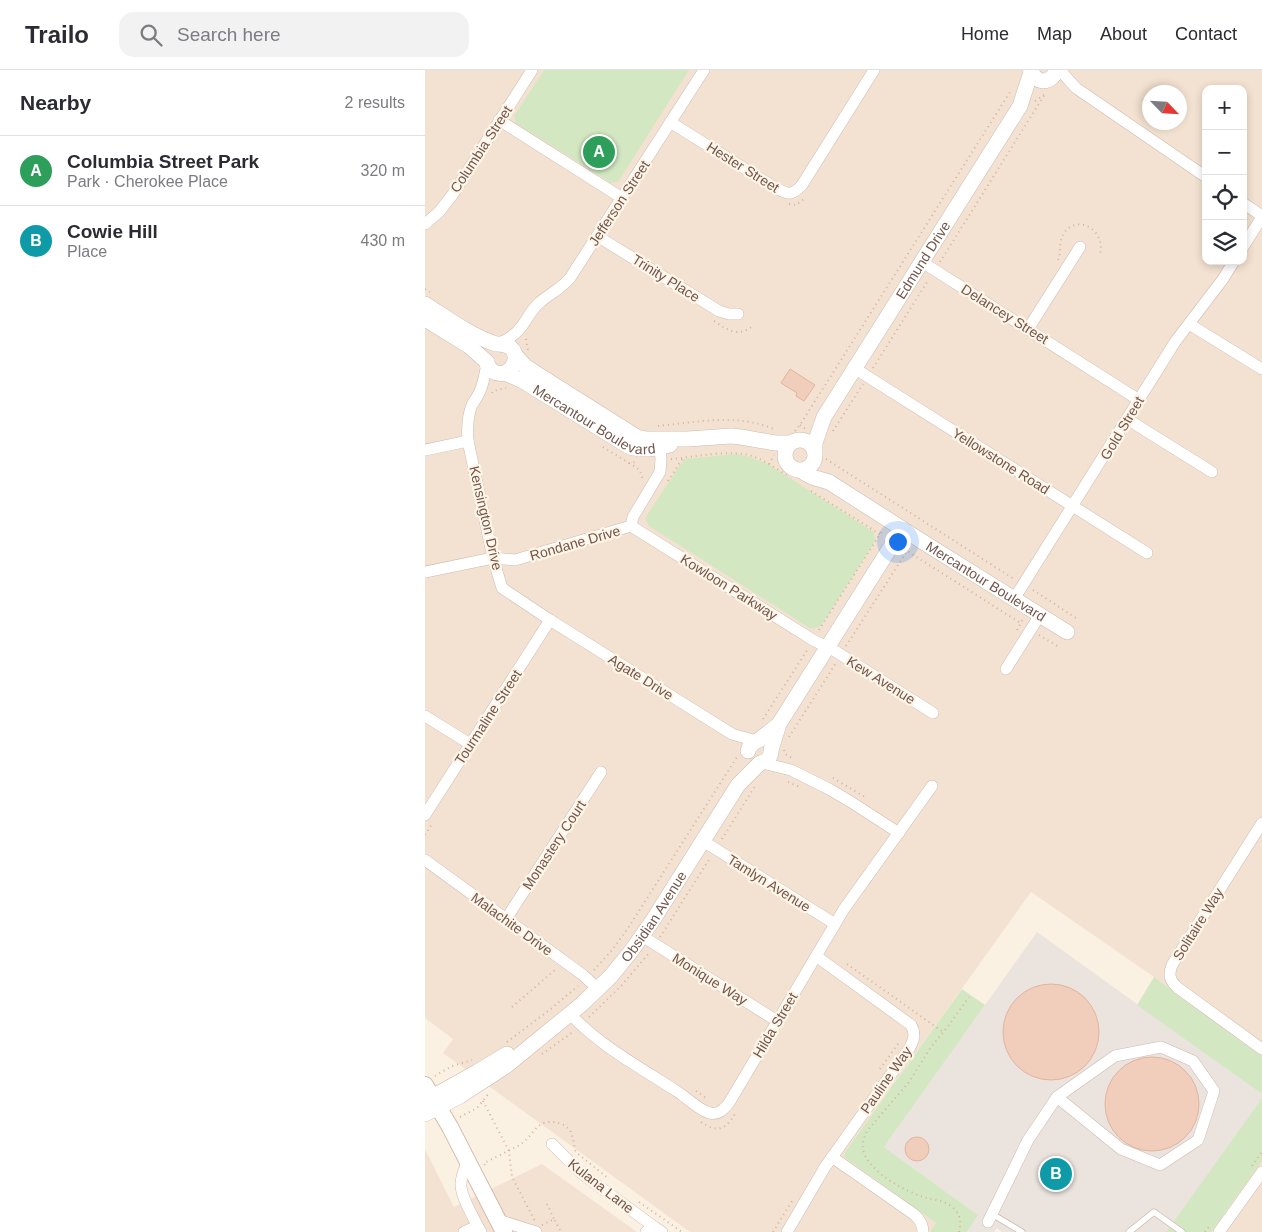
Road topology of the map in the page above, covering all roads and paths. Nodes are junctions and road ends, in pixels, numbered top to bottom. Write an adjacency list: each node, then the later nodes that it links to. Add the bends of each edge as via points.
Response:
1 (532, 70): 8 (street, Columbia Street)
2 (704, 70): 9 (street, Jefferson Street)
3 (874, 70): 9 (street, Hester Street, via 802,185 791,193 774,187)
4 (1031, 71): 5 (street, via 1039,80); 7 (street, Edmund Drive)
5 (1051, 79): 7 (street, Edmund Drive); 10 (street, via 1076,88); 21 (path)
6 (1013, 87): 43 (path)
7 (1022, 103): 21 (street, Edmund Drive)
8 (499, 120): 11 (street); 16 (street, Columbia Street, via 453,194)
9 (670, 122): 11 (street, Jefferson Street)
10 (1203, 175)
11 (622, 198): 17 (street, Jefferson Street)
12 (805, 198): 13 (path, via 796,205)
13 (785, 204)
14 (1247, 206): 15 (street)
15 (1262, 216): 18 (street)
16 (425, 224)
17 (597, 236): 24 (street, Trinity Place, via 719,311); 27 (street, Jefferson Street, via 564,285 539,303)
18 (1247, 240)
19 (1080, 248): 28 (street)
20 (1232, 265): 26 (street, Gold Street)
21 (928, 266): 28 (street, Delancey Street); 33 (street, Edmund Drive); 35 (path)
22 (425, 288): 23 (path)
23 (429, 299): 30 (street, via 475,335)
24 (738, 314)
25 (425, 319): 32 (street, via 469,346)
26 (1189, 324): 34 (street); 38 (street, Gold Street)
27 (522, 326): 30 (street, Jefferson Street); 31 (street, Jefferson Street)
28 (1028, 329): 38 (street, Delancey Street)
29 (526, 338): 31 (path)
30 (498, 344): 31 (street, via 509,346); 32 (street, via 489,349)
31 (520, 354): 36 (street); 46 (street, Mercantour Boulevard, via 525,366 534,372 635,436)
32 (487, 363): 36 (street); 37 (street, Kensington Drive)
33 (854, 368): 35 (street, Yellowstone Road); 39 (street, Edmund Drive)
34 (1262, 369)
35 (867, 377): 42 (path); 57 (street, Yellowstone Road)
36 (505, 378): 37 (path, via 493,391); 37 (street, Kensington Drive, via 496,377); 46 (street, Mercantour Boulevard, via 523,381 628,446 643,449)
37 (484, 395): 44 (street, Kensington Drive, via 469,414)
38 (1139, 400): 40 (street, Gold Street)
39 (824, 417): 43 (street); 49 (street, via 815,443)
40 (1127, 420): 52 (street); 57 (street, Gold Street)
41 (777, 430): 46 (path, via 736,419)
42 (831, 434)
43 (793, 438): 45 (street, Mercantour Boulevard, via 775,443); 49 (street, via 810,444); 50 (street, via 785,450)
44 (468, 441): 48 (street); 65 (street, Kensington Drive)
45 (761, 441): 46 (street, Mercantour Boulevard, via 731,436); 50 (street, Mercantour Boulevard)
46 (658, 443): 51 (path); 53 (path, via 745,454); 59 (street, Rondane Drive, via 659,476 633,517)
47 (603, 447): 51 (path)
48 (425, 450)
49 (818, 455): 53 (street, via 809,467); 55 (street, Mercantour Boulevard, via 819,467); 68 (path)
50 (785, 459): 53 (street, Mercantour Boulevard, via 797,470)
51 (629, 463): 54 (path, via 640,470)
52 (1212, 472)
53 (796, 474): 55 (street, Mercantour Boulevard)
54 (643, 481)
55 (829, 482): 58 (street, Mercantour Boulevard)
56 (806, 487): 61 (path)
57 (1073, 506): 64 (street, Yellowstone Road); 68 (street, Gold Street)
58 (889, 520): 60 (street, Mercantour Boulevard); 61 (path)
59 (631, 526): 65 (street, Rondane Drive, via 515,560); 77 (street, Kowloon Parkway)
60 (902, 529): 62 (street); 69 (street, Mercantour Boulevard)
61 (880, 534): 62 (path); 77 (path)
62 (893, 542): 63 (path); 79 (street)
63 (907, 551): 73 (path); 79 (path)
64 (1147, 553)
65 (493, 558): 66 (street, Rondane Drive); 72 (street, Kensington Drive, via 502,588)
66 (425, 572)
67 (1037, 584): 68 (path)
68 (1028, 587): 69 (street, Gold Street); 71 (path)
69 (1014, 599): 70 (street, Mercantour Boulevard)
70 (1035, 612): 73 (path); 74 (street); 76 (street, Mercantour Boulevard)
71 (1077, 618)
72 (550, 620): 85 (street, Tourmaline Street); 86 (street, Agate Drive)
73 (1020, 623): 74 (path); 75 (path)
74 (1031, 629): 78 (path); 80 (street)
75 (1017, 631)
76 (1067, 632)
77 (813, 640): 79 (street, Kowloon Parkway); 83 (path)
78 (1059, 647)
79 (834, 651): 81 (street, Kew Avenue); 84 (path); 86 (street)
80 (1006, 669)
81 (933, 713)
82 (425, 716): 85 (street)
83 (763, 720)
84 (790, 736)
85 (471, 744): 94 (street, Tourmaline Street)
86 (762, 751): 87 (street, Agate Drive, via 779,759); 87 (path, via 785,754); 97 (street, Obsidian Avenue, via 738,785)
87 (792, 771): 92 (path); 96 (street, Agate Drive, via 839,794)
88 (601, 772): 99 (street, Monastery Court)
89 (826, 775): 93 (path)
90 (757, 783): 97 (path)
91 (932, 786): 96 (street, Hilda Street)
92 (803, 789)
93 (865, 797)
94 (425, 815)
95 (1262, 823): 115 (street, Solitaire Way, via 1172,965 1169,975 1178,988)
96 (899, 833): 100 (street, Hilda Street)
97 (709, 845): 100 (street, Tamlyn Avenue); 101 (street, Obsidian Avenue); 102 (path)
98 (425, 860): 99 (street, Malachite Drive)
99 (506, 919): 106 (street, Malachite Drive, via 583,975)
100 (835, 924): 103 (street, Hilda Street)
101 (642, 936): 102 (street, Monique Way); 106 (street, Obsidian Avenue)
102 (655, 944): 109 (path, via 601,1007); 110 (street, Monique Way)
103 (816, 956): 110 (street, Hilda Street); 129 (street, Pauline Way, via 911,1025 915,1035 909,1049)
104 (846, 964): 112 (path)
105 (556, 969): 108 (path)
106 (598, 990): 109 (street, Obsidian Avenue)
107 (969, 997): 112 (path)
108 (512, 1007)
109 (575, 1019): 110 (street, Hilda Street, via 620,1055 705,1111 716,1114 729,1103); 116 (path, via 571,1033); 121 (street, Obsidian Avenue, via 549,1029 490,1077 460,1096)
110 (777, 1021)
111 (520, 1032): 114 (path)
112 (943, 1032): 145 (path, via 909,1082 867,1131 863,1148 878,1172 892,1182 925,1198 944,1202 956,1210 961,1226)
113 (903, 1037): 118 (path)
114 (505, 1043)
115 (1262, 1049)
116 (538, 1057)
117 (472, 1059): 121 (path, via 452,1066)
118 (875, 1076)
119 (693, 1089): 124 (path)
120 (491, 1090): 123 (path)
121 (430, 1097): 127 (main road)
122 (1057, 1098): 122 (street, via 1115,1056 1161,1048 1193,1061 1214,1091 1199,1140 1160,1165 1121,1149); 134 (street, via 1028,1140)
123 (483, 1101): 127 (path, via 477,1108); 135 (path, via 509,1151 512,1177 538,1228)
124 (709, 1101)
125 (734, 1115): 126 (path, via 724,1127 710,1127)
126 (701, 1122)
127 (448, 1123): 130 (main road)
128 (552, 1144): 138 (street, Kulana Lane, via 581,1173)
129 (832, 1157): 143 (street, Pauline Way); 144 (street, via 919,1219)
130 (468, 1160): 136 (main road); 137 (street, via 460,1185)
131 (1262, 1172): 149 (street)
132 (796, 1193): 142 (path)
133 (547, 1204): 135 (path)
134 (990, 1218): 146 (lane)
135 (554, 1219): 141 (path)
136 (501, 1226): 140 (street)
137 (479, 1229): 139 (street)
138 (654, 1230)
139 (464, 1232)
140 (536, 1232)
141 (561, 1232)
142 (773, 1232)
143 (787, 1232)
144 (923, 1232)
145 (959, 1232)
146 (1022, 1232)
147 (1129, 1232): 148 (lane, via 1154,1212)
148 (1182, 1232)
149 (1219, 1232)

